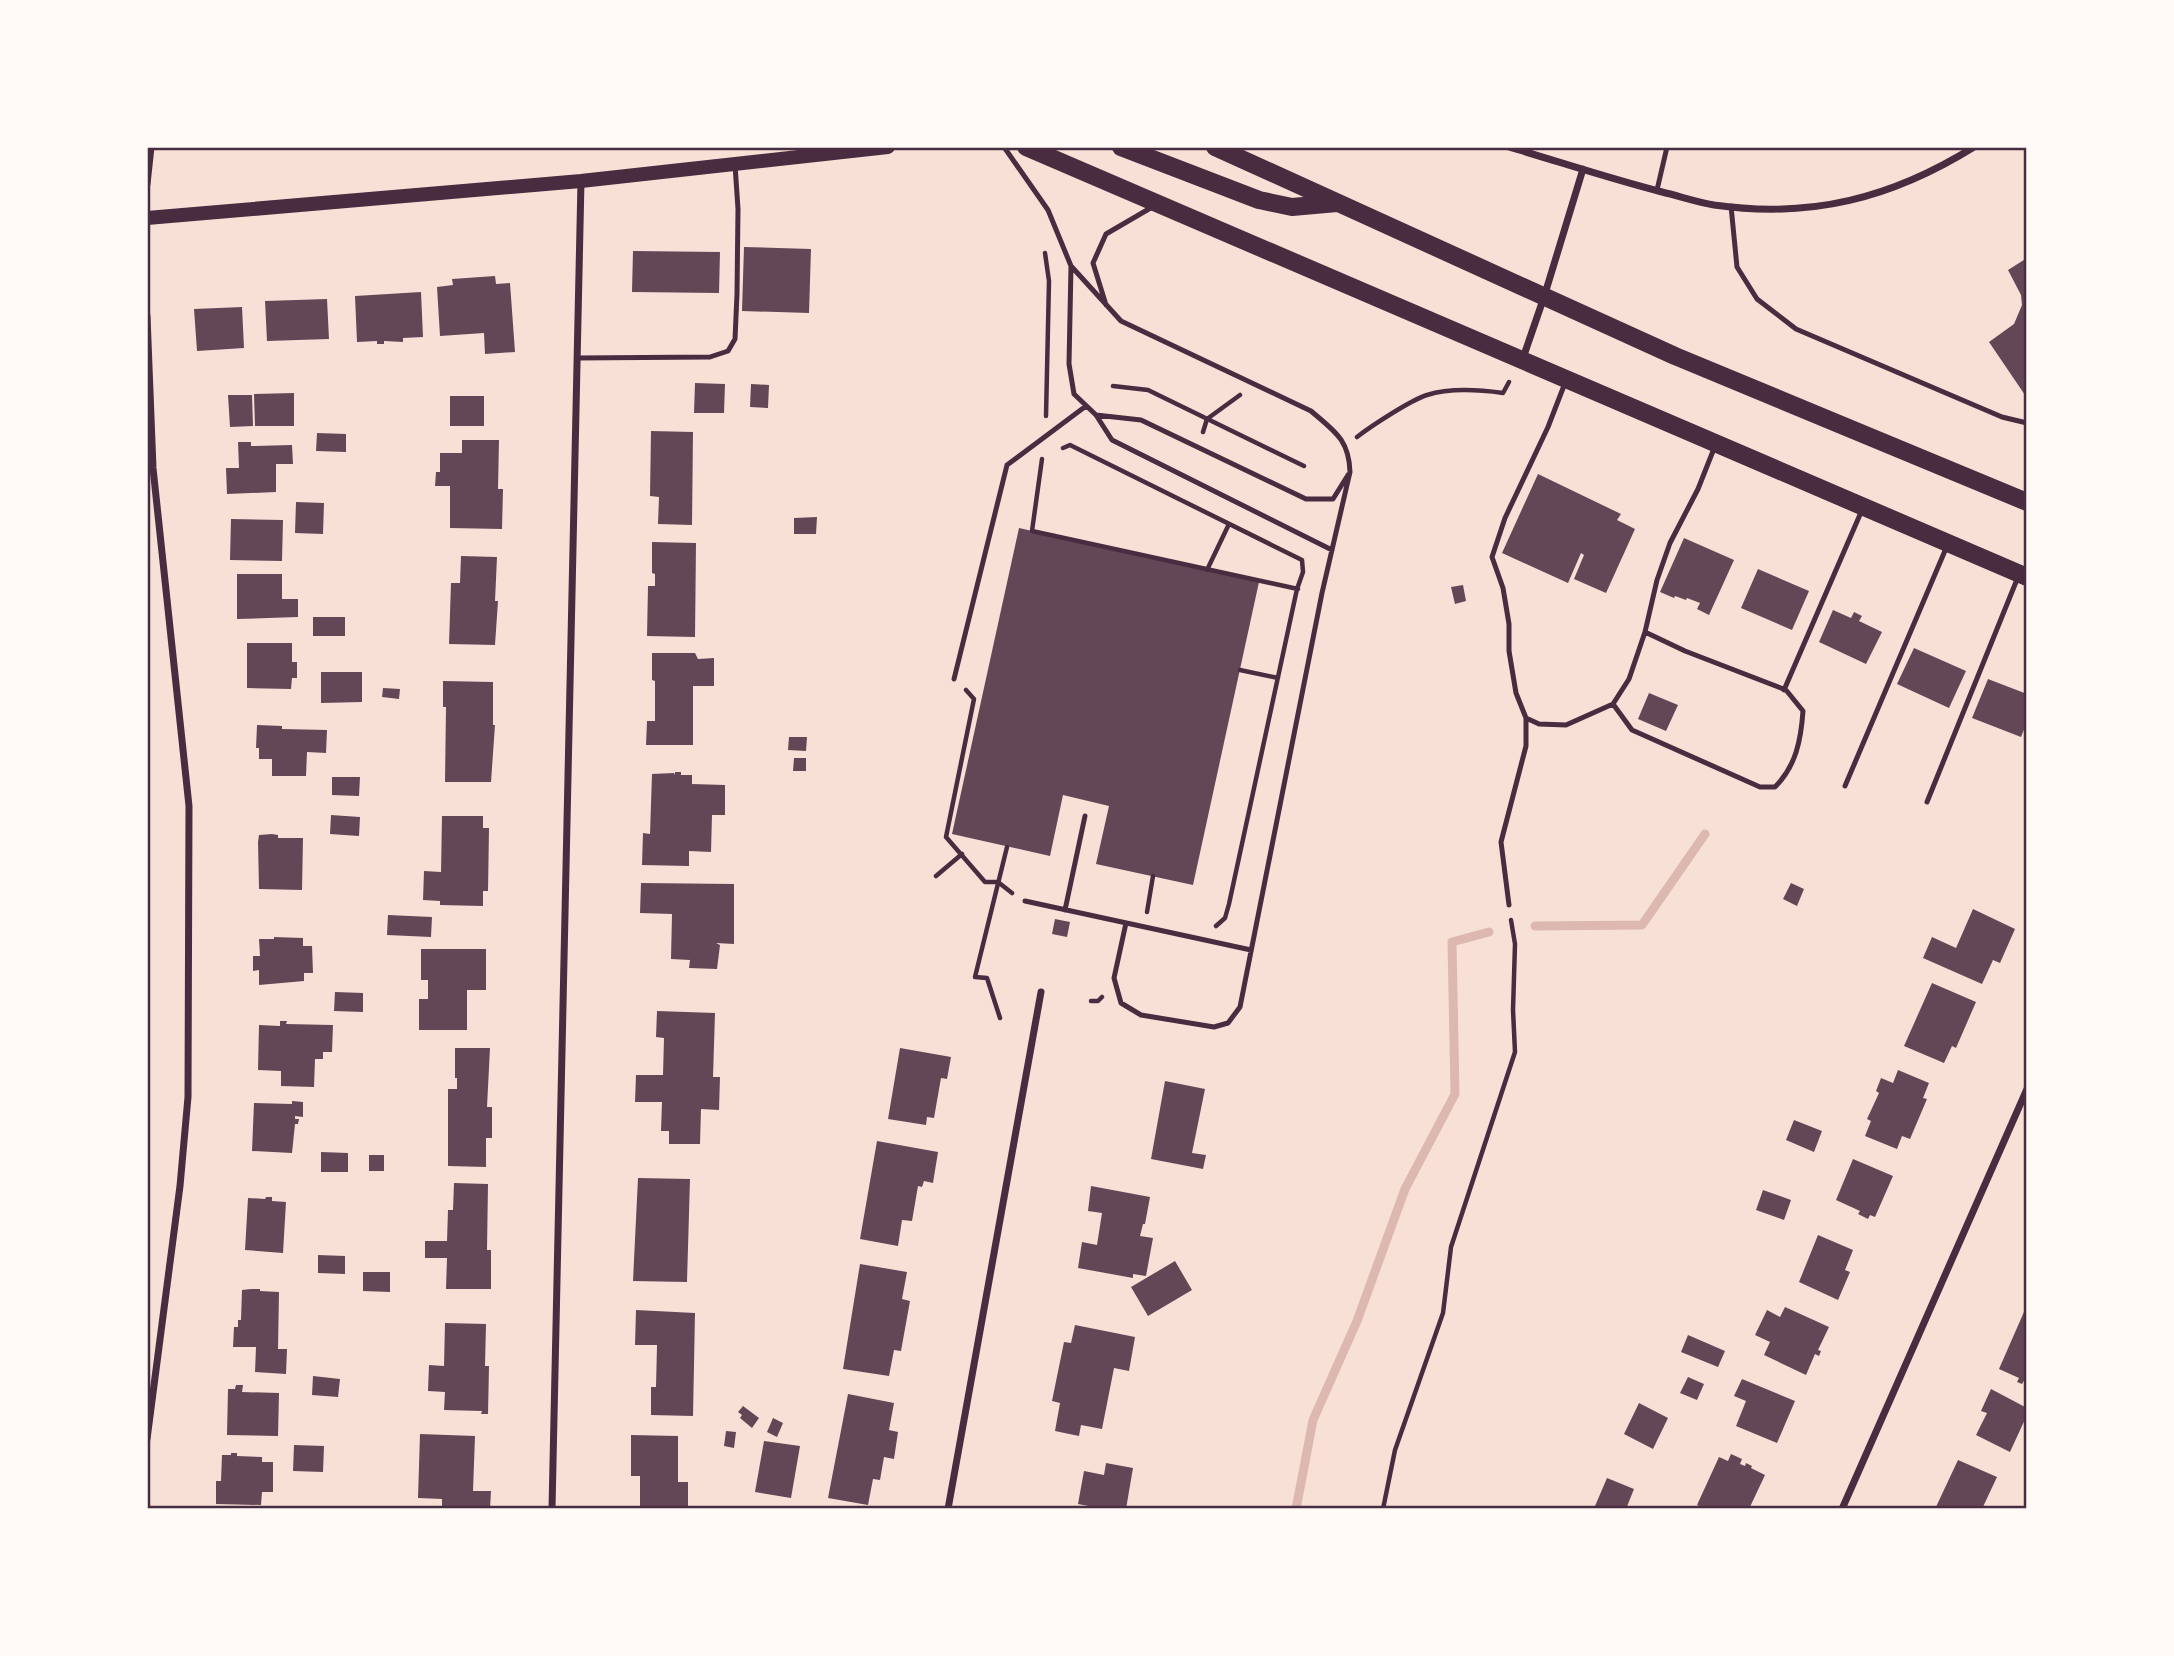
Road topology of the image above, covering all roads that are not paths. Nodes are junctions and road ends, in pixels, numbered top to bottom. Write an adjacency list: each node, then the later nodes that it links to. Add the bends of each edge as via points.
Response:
1 (151, 147): 13 (street)
2 (888, 147): 10 (main road)
3 (1004, 147): 19 (lane, via 1048,210)
4 (1026, 147): 16 (main road)
5 (1121, 147): 15 (main road, via 1259,200 1292,208)
6 (1215, 147): 15 (main road)
7 (1509, 147): 11 (street)
8 (1667, 147): 14 (lane)
9 (1974, 147): 17 (street, via 1916,180 1847,202 1805,208)
10 (735, 164): 12 (main road); 23 (lane, via 737,293 735,339 728,351 710,357)
11 (1583, 169): 14 (street); 20 (street)
12 (581, 181): 18 (main road); 23 (street)
13 (147, 184)
14 (1657, 190): 17 (street)
15 (1337, 203): 20 (main road)
16 (1156, 204): 21 (lane, via 1106,234 1094,263); 24 (main road)
17 (1731, 206): 28 (lane, via 1737,267 1758,299 1796,330 2001,417)
18 (147, 218)
19 (1071, 266): 21 (lane); 26 (lane, via 1069,364 1074,394)
20 (1544, 298): 24 (street); 31 (main road)
21 (1107, 308): 30 (lane, via 1131,328 1311,411 1346,445)
22 (147, 316): 51 (street, via 153,468 189,806 188,1097)
23 (577, 358): 52 (street)
24 (1521, 361): 25 (main road)
25 (1566, 380): 29 (main road); 40 (lane, via 1492,557 1503,588 1516,693)
26 (1086, 406): 27 (lane); 37 (lane, via 1007,465)
27 (1096, 415): 30 (lane, via 1141,420 1306,499 1333,499); 34 (lane, via 1112,440)
28 (2027, 423)
29 (1716, 444): 32 (main road); 36 (lane, via 1670,543)
30 (1350, 472): 34 (lane)
31 (2027, 502)
32 (1863, 507): 33 (main road); 38 (lane)
33 (1948, 543): 35 (main road); 41 (lane)
34 (1332, 550): 48 (lane)
35 (2023, 575): 42 (lane)
36 (1645, 632): 38 (lane); 39 (lane, via 1629,679)
37 (954, 679)
38 (1784, 690): 39 (lane, via 1803,711 1801,740 1787,775 1775,787 1760,787 1632,730)
39 (1614, 704): 40 (lane, via 1566,725 1539,724)
40 (1526, 718): 45 (lane, via 1527,746 1501,842)
41 (1845, 786)
42 (1927, 802)
43 (1085, 816): 46 (lane)
44 (1025, 901): 46 (lane)
45 (1509, 905)
46 (1065, 910): 47 (lane)
47 (1125, 923): 48 (lane); 48 (lane, via 1114,978 1121,1003 1141,1015 1214,1027 1228,1023 1240,1007)
48 (1251, 950)
49 (1041, 992): 53 (street)
50 (2027, 1089): 54 (street)
51 (147, 1439)
52 (552, 1509)
53 (948, 1509)
54 (1842, 1509)

